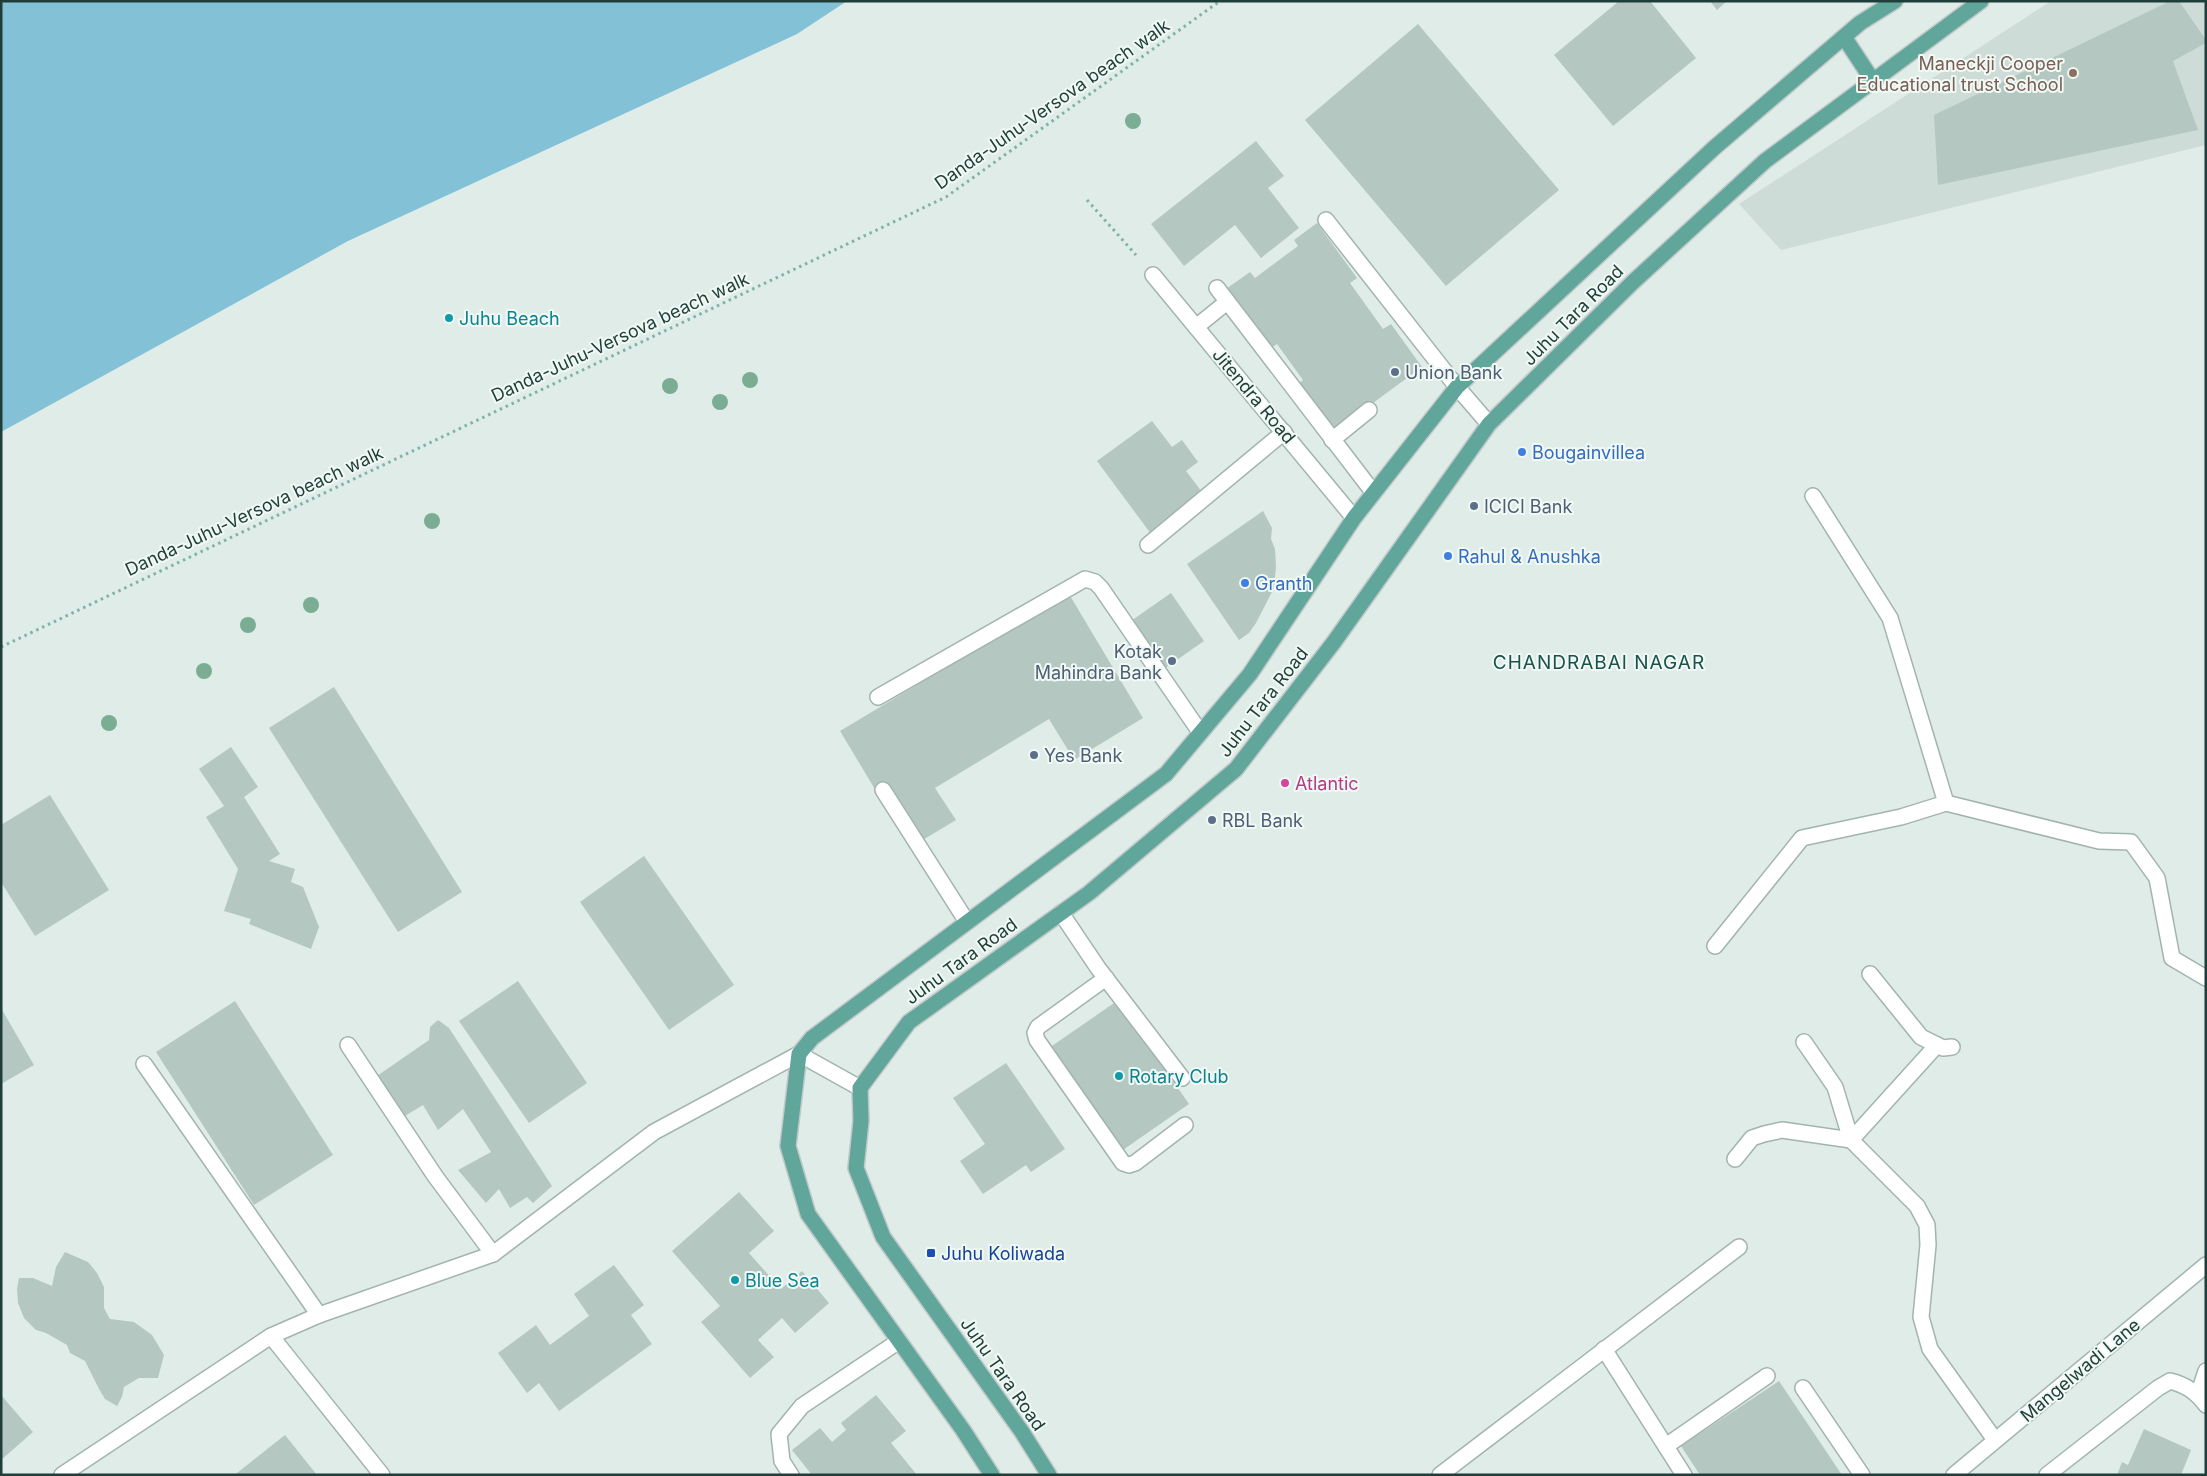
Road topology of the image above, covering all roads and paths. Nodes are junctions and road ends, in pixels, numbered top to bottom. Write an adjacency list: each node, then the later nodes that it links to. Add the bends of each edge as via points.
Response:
1 (1220, 1): 21 (path, Danda-Juhu-Versova beach walk, via 946,197)
2 (1895, 1): 4 (main road, Juhu Tara Road)
3 (1981, 1): 5 (main road, Juhu Tara Road)
4 (1844, 37): 5 (main road); 12 (main road, Juhu Tara Road, via 1714,148)
5 (1873, 82): 14 (main road, Juhu Tara Road, via 1764,161 1633,282)
6 (1087, 200): 8 (path)
7 (1326, 220): 12 (street)
8 (1153, 275): 11 (street, Jitendra Road)
9 (1217, 288): 10 (street)
10 (1227, 302): 11 (street); 16 (street)
11 (1196, 327): 15 (street, Jitendra Road)
12 (1457, 387): 14 (street); 17 (main road, Juhu Tara Road)
13 (1370, 410): 16 (street)
14 (1489, 424): 26 (main road, Juhu Tara Road, via 1334,642 1236,769 1089,893)
15 (1284, 432): 19 (street, Jitendra Road); 20 (street)
16 (1332, 440): 17 (street)
17 (1374, 492): 19 (main road, Juhu Tara Road)
18 (1813, 496): 25 (street, via 1890,618)
19 (1354, 518): 23 (main road, Juhu Tara Road, via 1250,674)
20 (1148, 545)
21 (1, 647)
22 (878, 697): 23 (street, via 1085,579 1101,588)
23 (1200, 732): 27 (main road, Juhu Tara Road, via 1166,774)
24 (883, 790): 27 (street)
25 (1946, 804): 28 (street, via 1802,838); 31 (street, via 2098,841 2131,842 2157,878 2172,958)
26 (1060, 913): 30 (street); 37 (main road, Juhu Tara Road, via 909,1022)
27 (967, 922): 34 (main road, Juhu Tara Road, via 812,1038)
28 (1714, 946)
29 (1870, 974): 39 (street, via 1921,1038 1944,1046)
30 (1106, 978): 36 (street); 38 (street, via 1038,1027 1035,1033 1037,1040 1123,1163 1135,1162)
31 (2206, 978)
32 (1804, 1042): 39 (street, via 1835,1087)
33 (348, 1044): 42 (street, via 435,1176)
34 (799, 1054): 37 (street); 42 (street, via 654,1132); 46 (main road, via 788,1146 808,1214)
35 (144, 1064): 44 (street)
36 (1182, 1078)
37 (860, 1088): 58 (main road, Juhu Tara Road, via 861,1121 856,1168 884,1237)
38 (1185, 1125)
39 (1852, 1140): 40 (street, via 1782,1130 1752,1138); 52 (street, via 1916,1206 1927,1225 1921,1317 1930,1349)
40 (1735, 1159)
41 (1739, 1247): 47 (street)
42 (494, 1254): 44 (street)
43 (2206, 1265): 52 (street, Mangelwadi Lane)
44 (319, 1315): 45 (street)
45 (271, 1336): 54 (street); 55 (street)
46 (899, 1341): 56 (street, via 802,1406 779,1434 782,1461); 57 (main road)
47 (1604, 1349): 53 (street); 59 (street)
48 (2206, 1371): 51 (street)
49 (1767, 1376): 53 (street)
50 (1803, 1388): 61 (street)
51 (2202, 1400): 63 (street, via 2183,1385 2170,1381)
52 (1995, 1440): 62 (street, Mangelwadi Lane)
53 (1666, 1446): 60 (street)
54 (62, 1475)
55 (382, 1475)
56 (791, 1475)
57 (992, 1475)
58 (1049, 1475)
59 (1440, 1475)
60 (1684, 1475)
61 (1862, 1475)
62 (1954, 1475)
63 (2047, 1475)

